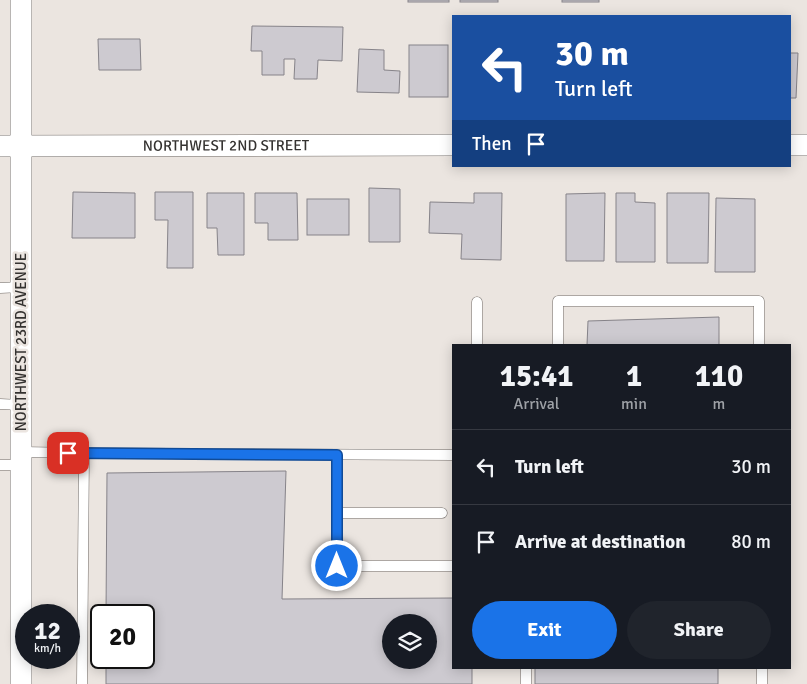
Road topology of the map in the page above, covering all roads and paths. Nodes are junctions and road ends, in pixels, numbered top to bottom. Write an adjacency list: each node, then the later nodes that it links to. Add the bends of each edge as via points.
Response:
1 (21, 0): 6 (street, NORTHWEST 23RD AVENUE)
2 (452, 145): 6 (street, NORTHWEST 2ND STREET)
3 (791, 145): 4 (street)
4 (807, 145)
5 (0, 146): 6 (street, NORTHWEST 2ND STREET)
6 (22, 146): 8 (street, NORTHWEST 23RD AVENUE)
7 (0, 288): 8 (lane)
8 (22, 288): 14 (street, NORTHWEST 23RD AVENUE)
9 (477, 302): 10 (lane)
10 (477, 344)
11 (558, 344): 12 (lane, via 558,300 759,302)
12 (759, 344)
13 (0, 404): 14 (lane)
14 (21, 405): 18 (street, NORTHWEST 23RD AVENUE)
15 (84, 453): 16 (lane); 18 (lane); 26 (lane)
16 (337, 455): 17 (lane); 20 (lane)
17 (452, 455)
18 (21, 459): 19 (lane); 25 (street, NORTHWEST 23RD AVENUE)
19 (0, 465)
20 (337, 513): 21 (lane); 22 (lane, via 337,566)
21 (442, 513)
22 (452, 566)
23 (526, 669): 27 (lane)
24 (762, 669): 28 (lane)
25 (21, 684)
26 (82, 684)
27 (526, 684)
28 (762, 684)

